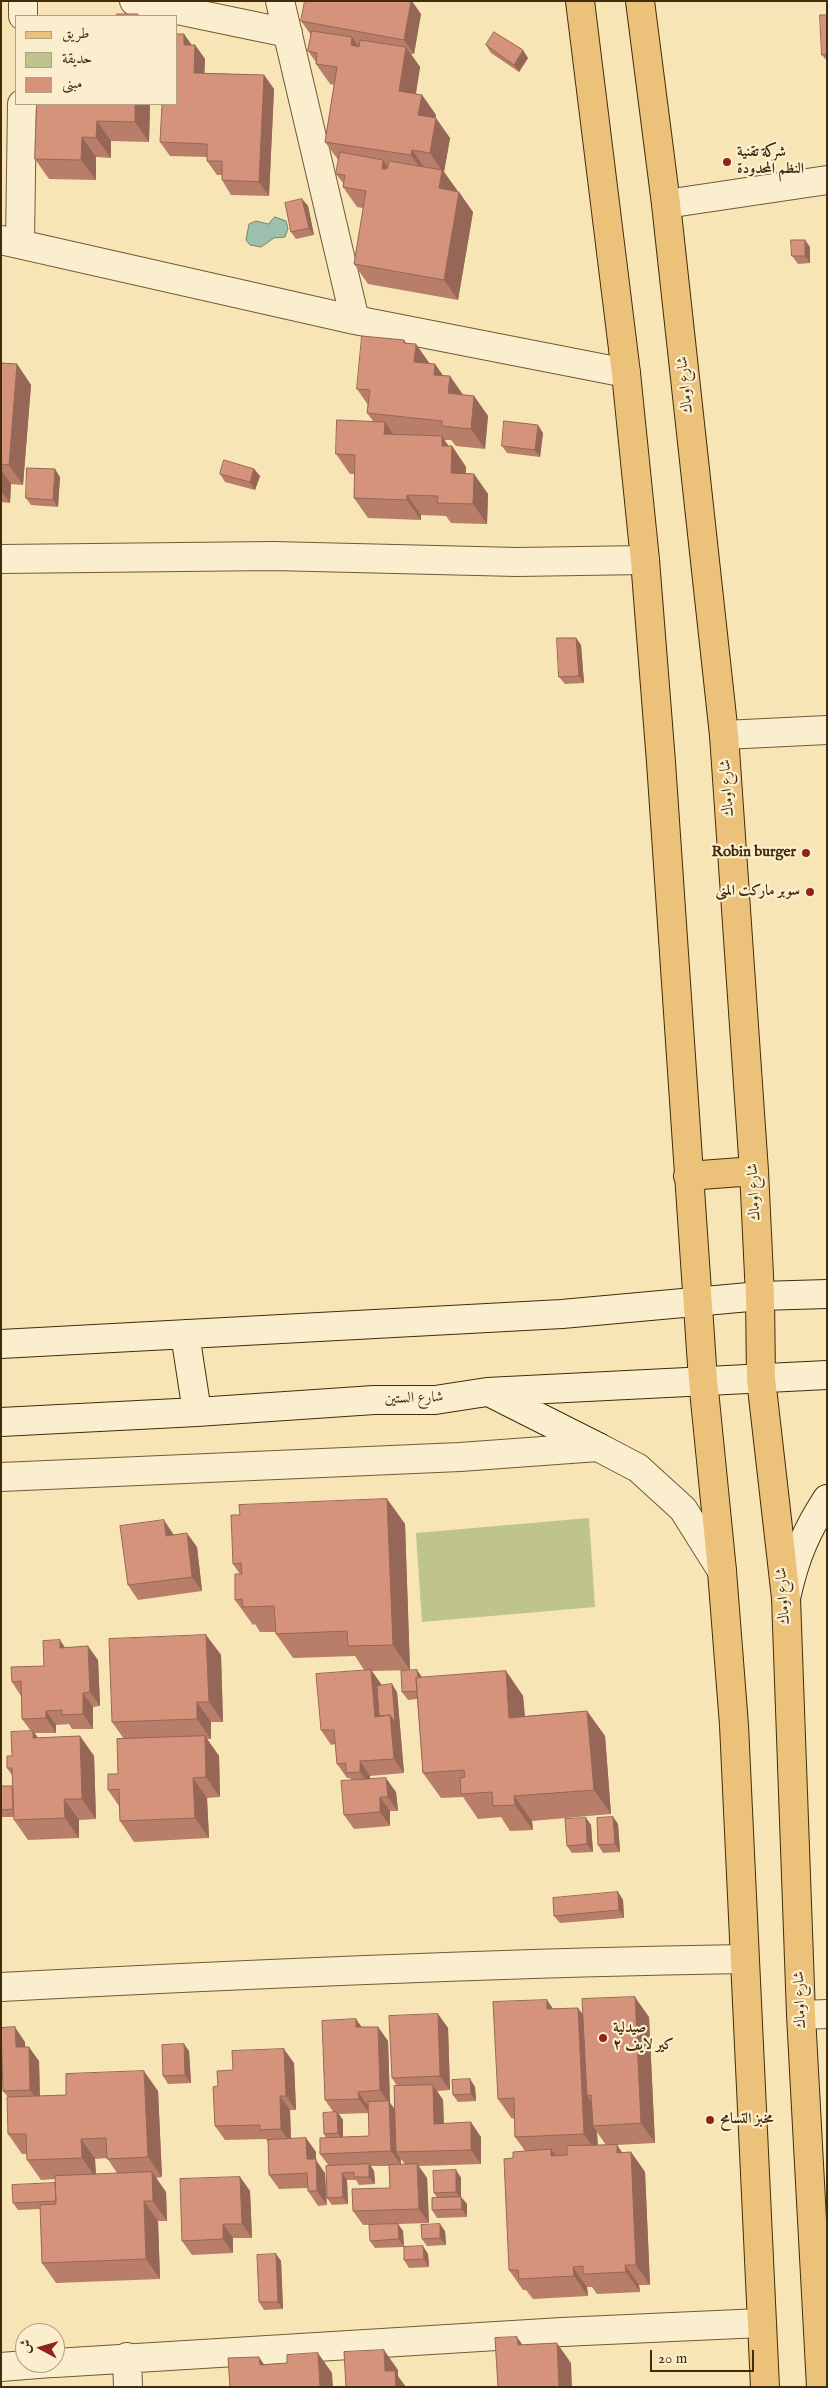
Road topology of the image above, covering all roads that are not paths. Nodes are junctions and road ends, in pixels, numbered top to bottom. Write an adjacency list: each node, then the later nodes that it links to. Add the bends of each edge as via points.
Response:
1 (24, 1): 6 (street)
2 (134, 1): 7 (street)
3 (280, 1): 7 (street)
4 (580, 1): 13 (main road)
5 (640, 1): 10 (main road, شارع اوماك)
6 (23, 15)
7 (288, 33): 12 (street)
8 (22, 105): 11 (street)
9 (827, 180): 10 (street)
10 (666, 204): 17 (main road, شارع اوماك)
11 (11, 242): 12 (street)
12 (354, 320): 13 (street)
13 (626, 373): 15 (main road)
14 (1, 558): 15 (street, via 273,556 517,562)
15 (644, 560): 19 (main road, via 661,762)
16 (827, 730): 17 (street)
17 (724, 735): 18 (main road, شارع اوماك)
18 (754, 1171): 19 (main road); 21 (main road, شارع اوماك)
19 (688, 1176): 22 (main road)
20 (827, 1294): 21 (street)
21 (760, 1296): 22 (street); 26 (main road, شارع اوماك)
22 (697, 1301): 23 (street, via 562,1314); 27 (main road)
23 (185, 1334): 24 (street); 29 (street)
24 (1, 1344)
25 (827, 1374): 26 (street, شارع الستين)
26 (761, 1379): 27 (street, شارع الستين); 35 (main road, شارع اوماك)
27 (703, 1380): 28 (street, شارع الستين); 34 (main road)
28 (487, 1392): 29 (street, شارع الستين, via 435,1400 374,1400); 31 (street)
29 (197, 1412): 30 (street, شارع الستين)
30 (1, 1422)
31 (598, 1447): 32 (street, via 460,1457); 34 (street, via 638,1468 684,1509)
32 (1, 1477)
33 (827, 1499): 35 (street, via 811,1522 795,1560)
34 (722, 1572): 36 (main road, via 734,1725)
35 (786, 1598): 38 (main road, شارع اوماك)
36 (743, 1959): 37 (street, via 294,1972); 39 (main road)
37 (1, 1988)
38 (814, 2014): 46 (main road, شارع اوماك)
39 (761, 2323): 40 (street); 45 (main road)
40 (127, 2357): 41 (street); 44 (street)
41 (65, 2362)
42 (15, 2366): 43 (street)
43 (1, 2367)
44 (128, 2387)
45 (765, 2387)
46 (821, 2387)

